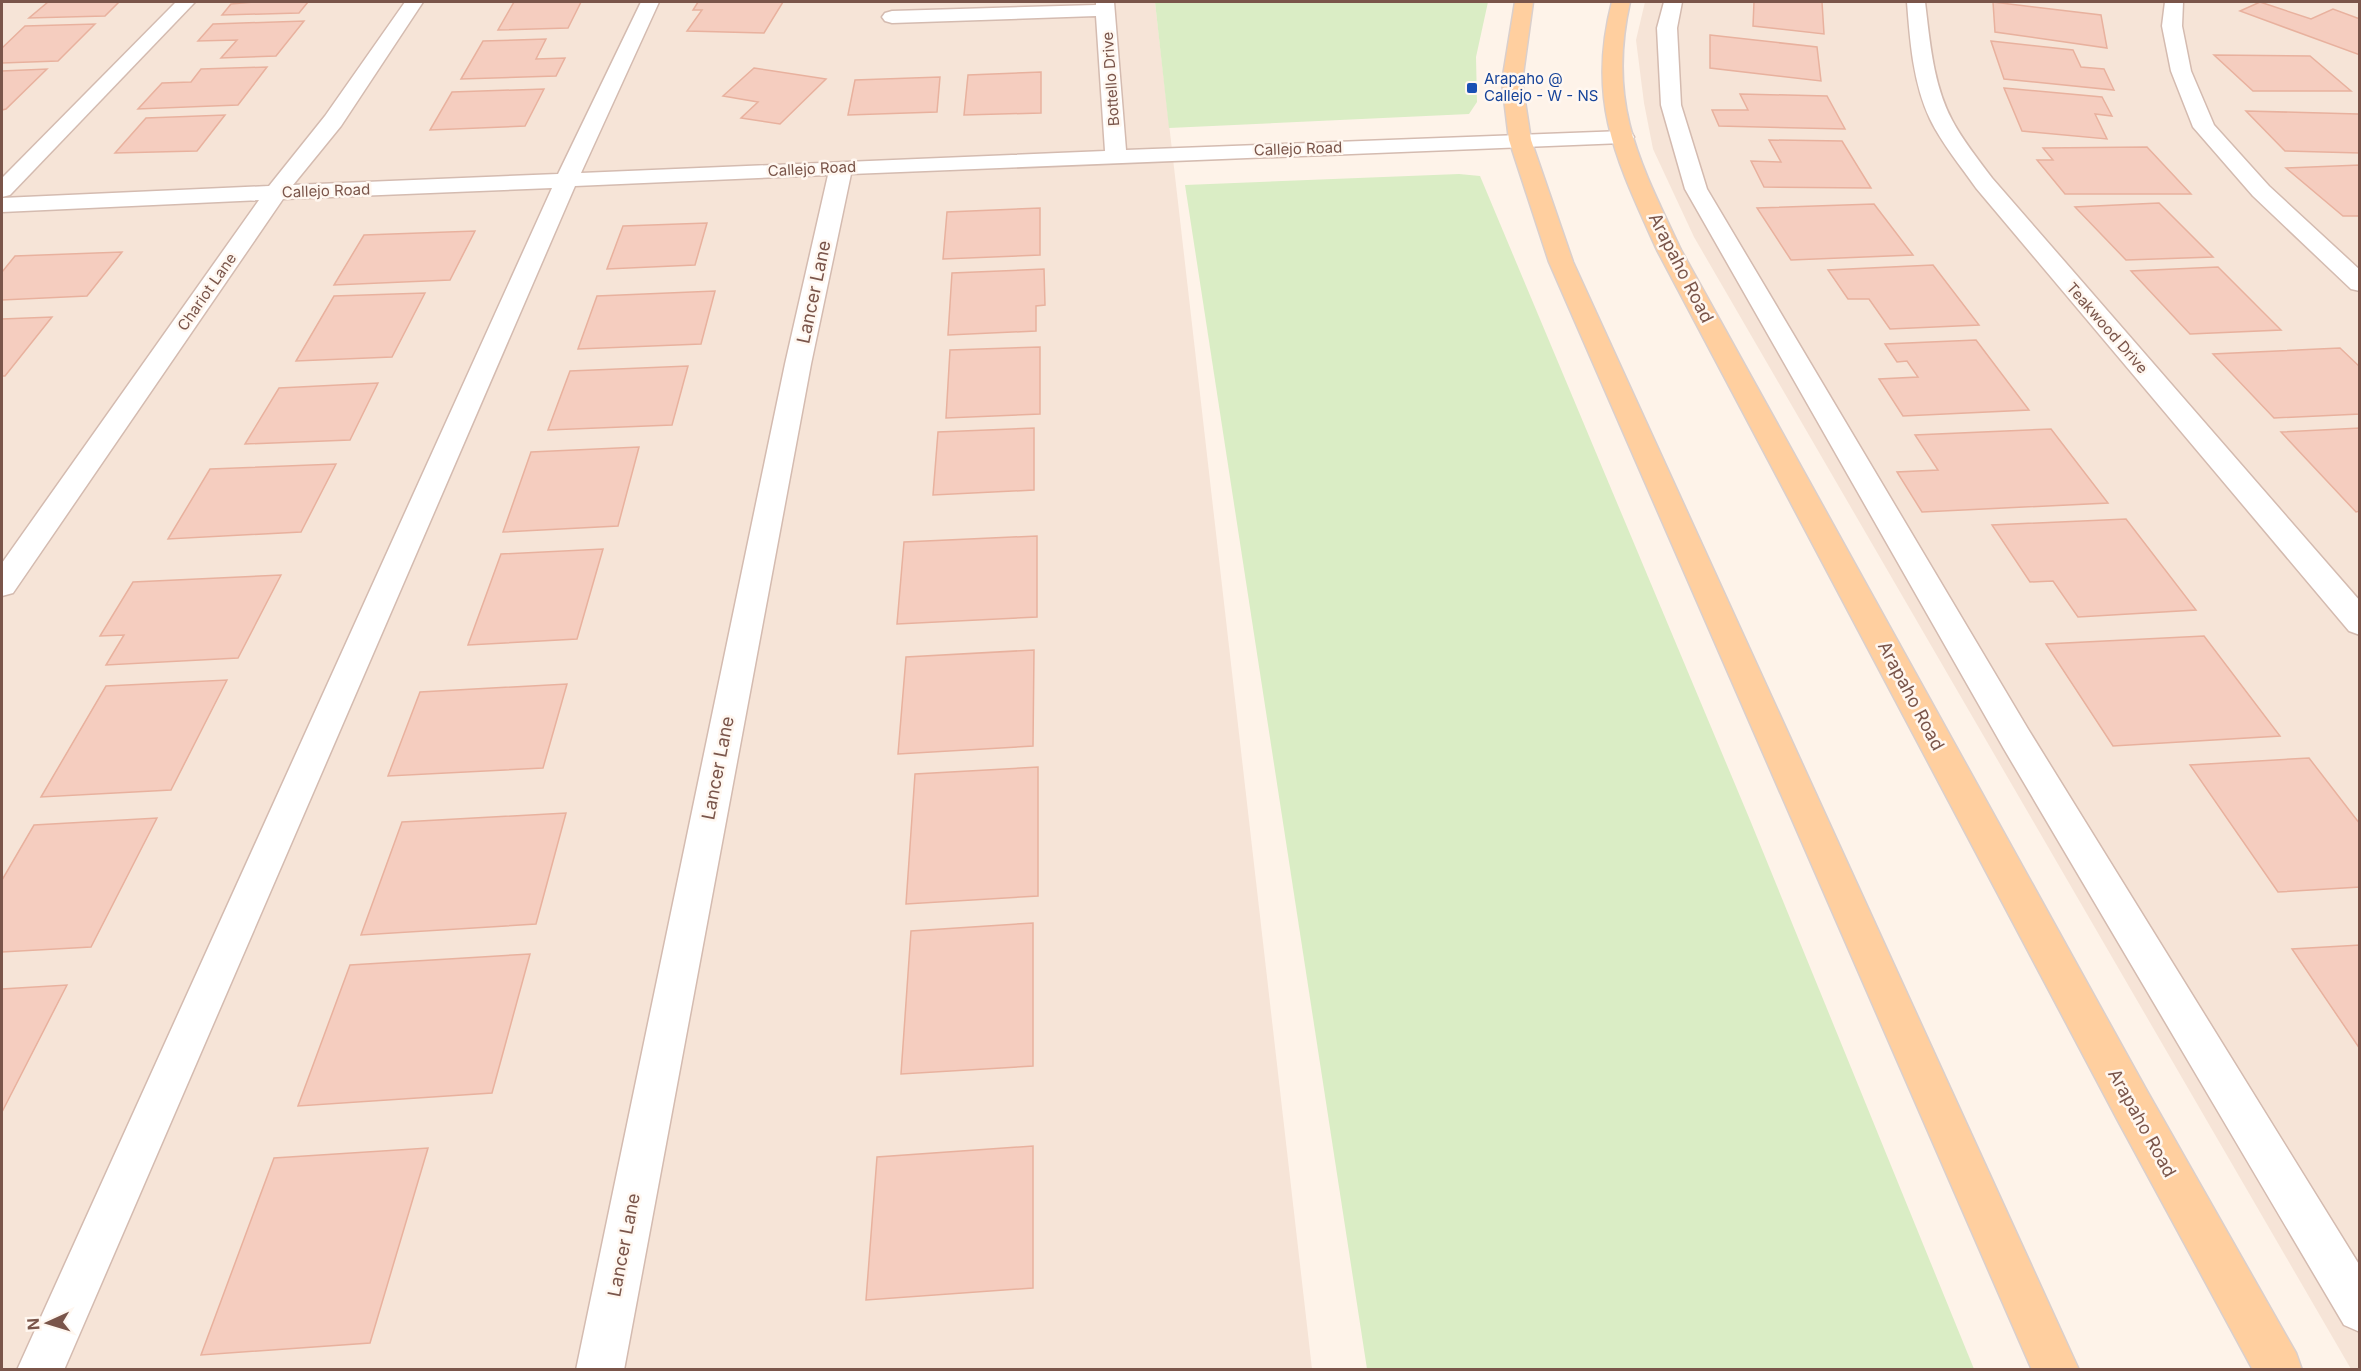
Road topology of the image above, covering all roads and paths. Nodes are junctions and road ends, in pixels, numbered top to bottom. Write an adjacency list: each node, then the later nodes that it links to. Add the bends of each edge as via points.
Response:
1 (186, 2): 16 (street)
2 (414, 2): 17 (street, Chariot Lane, via 333,121)
3 (650, 2): 15 (street)
4 (1524, 2): 12 (main road, via 1512,82)
5 (1621, 2): 11 (main road, Arapaho Road, via 1613,35 1611,74)
6 (1673, 2): 22 (street, via 1667,28 1671,105 1696,189 2016,739)
7 (1916, 2): 21 (street, Teakwood Drive, via 1926,80 1937,110 1984,183)
8 (2174, 2): 19 (street, via 2172,26 2181,71 2204,127 2261,192)
9 (1105, 6): 10 (street); 13 (street, Bottello Drive)
10 (892, 17)
11 (1623, 137): 12 (street, Callejo Road); 26 (main road, Arapaho Road, via 1639,185 1669,250)
12 (1520, 140): 13 (street, Callejo Road); 25 (main road, via 1561,262)
13 (1116, 157): 14 (street, Callejo Road)
14 (841, 168): 15 (street, Callejo Road); 24 (street, Lancer Lane, via 796,376)
15 (566, 181): 17 (street, Callejo Road); 23 (street)
16 (2, 190)
17 (276, 193): 18 (street, Callejo Road); 20 (street, Chariot Lane)
18 (2, 205)
19 (2360, 284)
20 (2, 585)
21 (2360, 623)
22 (2360, 1310)
23 (40, 1370)
24 (600, 1370)
25 (2056, 1370)
26 (2279, 1370)

